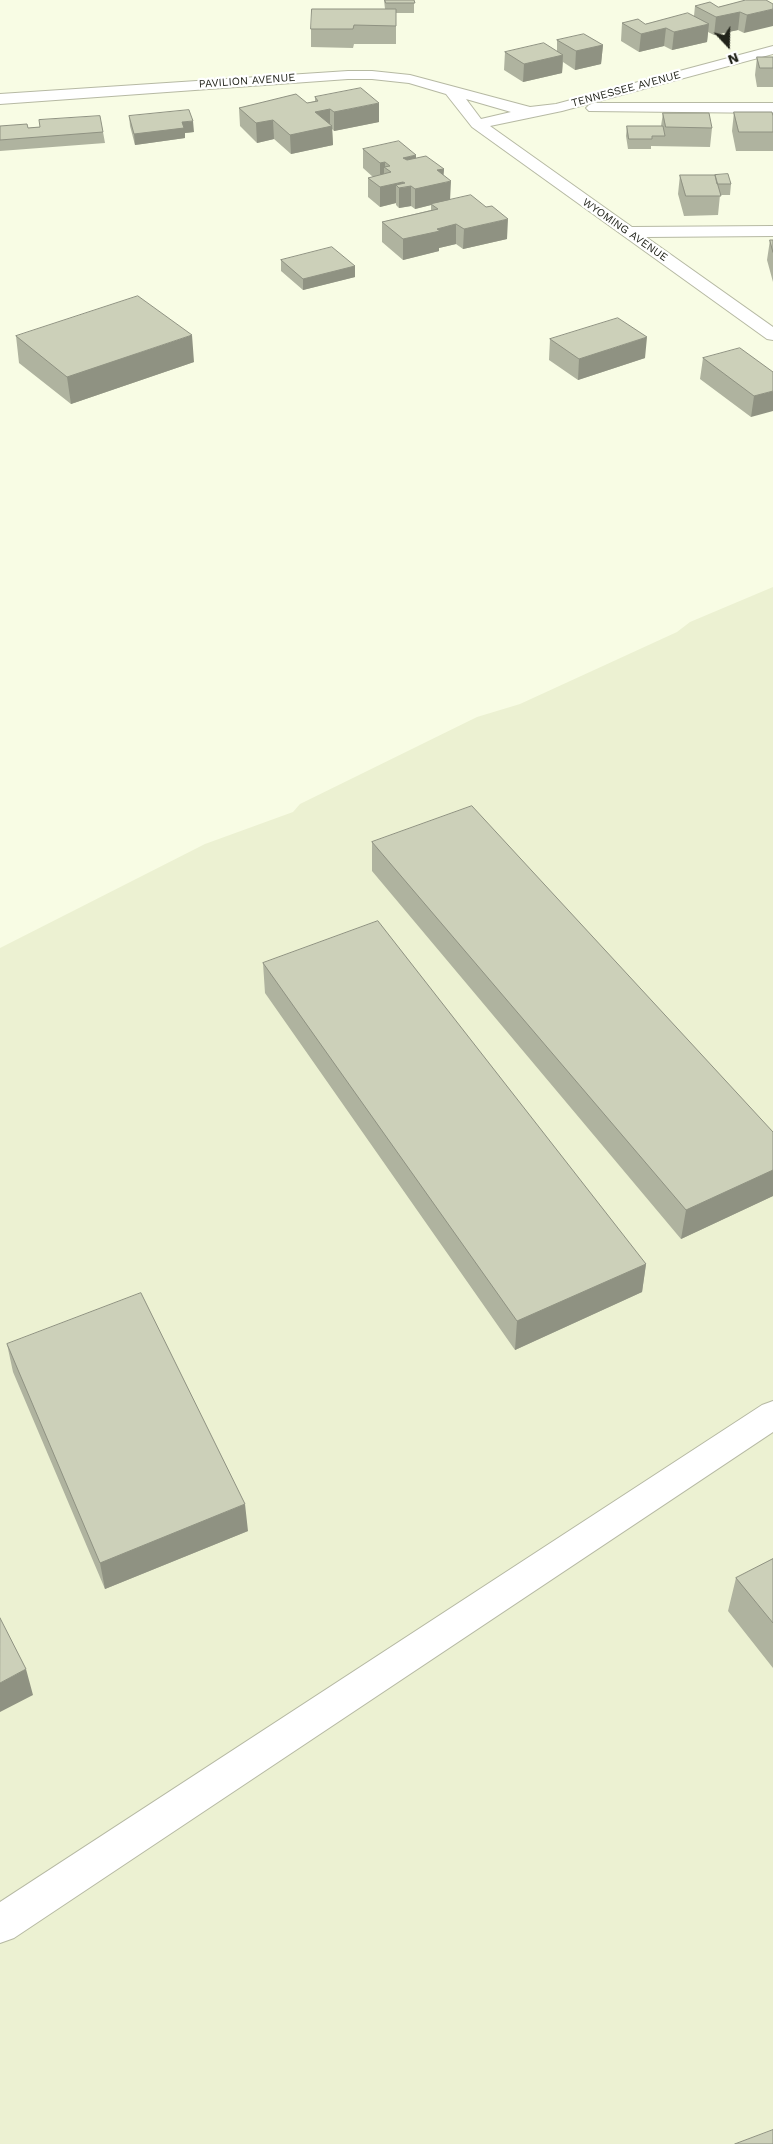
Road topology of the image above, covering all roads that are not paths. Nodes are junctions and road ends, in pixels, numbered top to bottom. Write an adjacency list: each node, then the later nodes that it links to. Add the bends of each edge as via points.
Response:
1 (773, 50): 4 (street, TENNESSEE AVENUE)
2 (451, 91): 3 (street, PAVILION AVENUE, via 410,79 348,75); 6 (street, PAVILION AVENUE); 7 (street)
3 (0, 99)
4 (557, 108): 5 (street); 6 (street, TENNESSEE AVENUE)
5 (773, 108)
6 (529, 112): 7 (street, TENNESSEE AVENUE)
7 (477, 124): 9 (street, WYOMING AVENUE)
8 (773, 231): 9 (street)
9 (627, 232): 10 (street, WYOMING AVENUE)
10 (773, 335)
11 (773, 1416): 12 (street)
12 (0, 1924)

